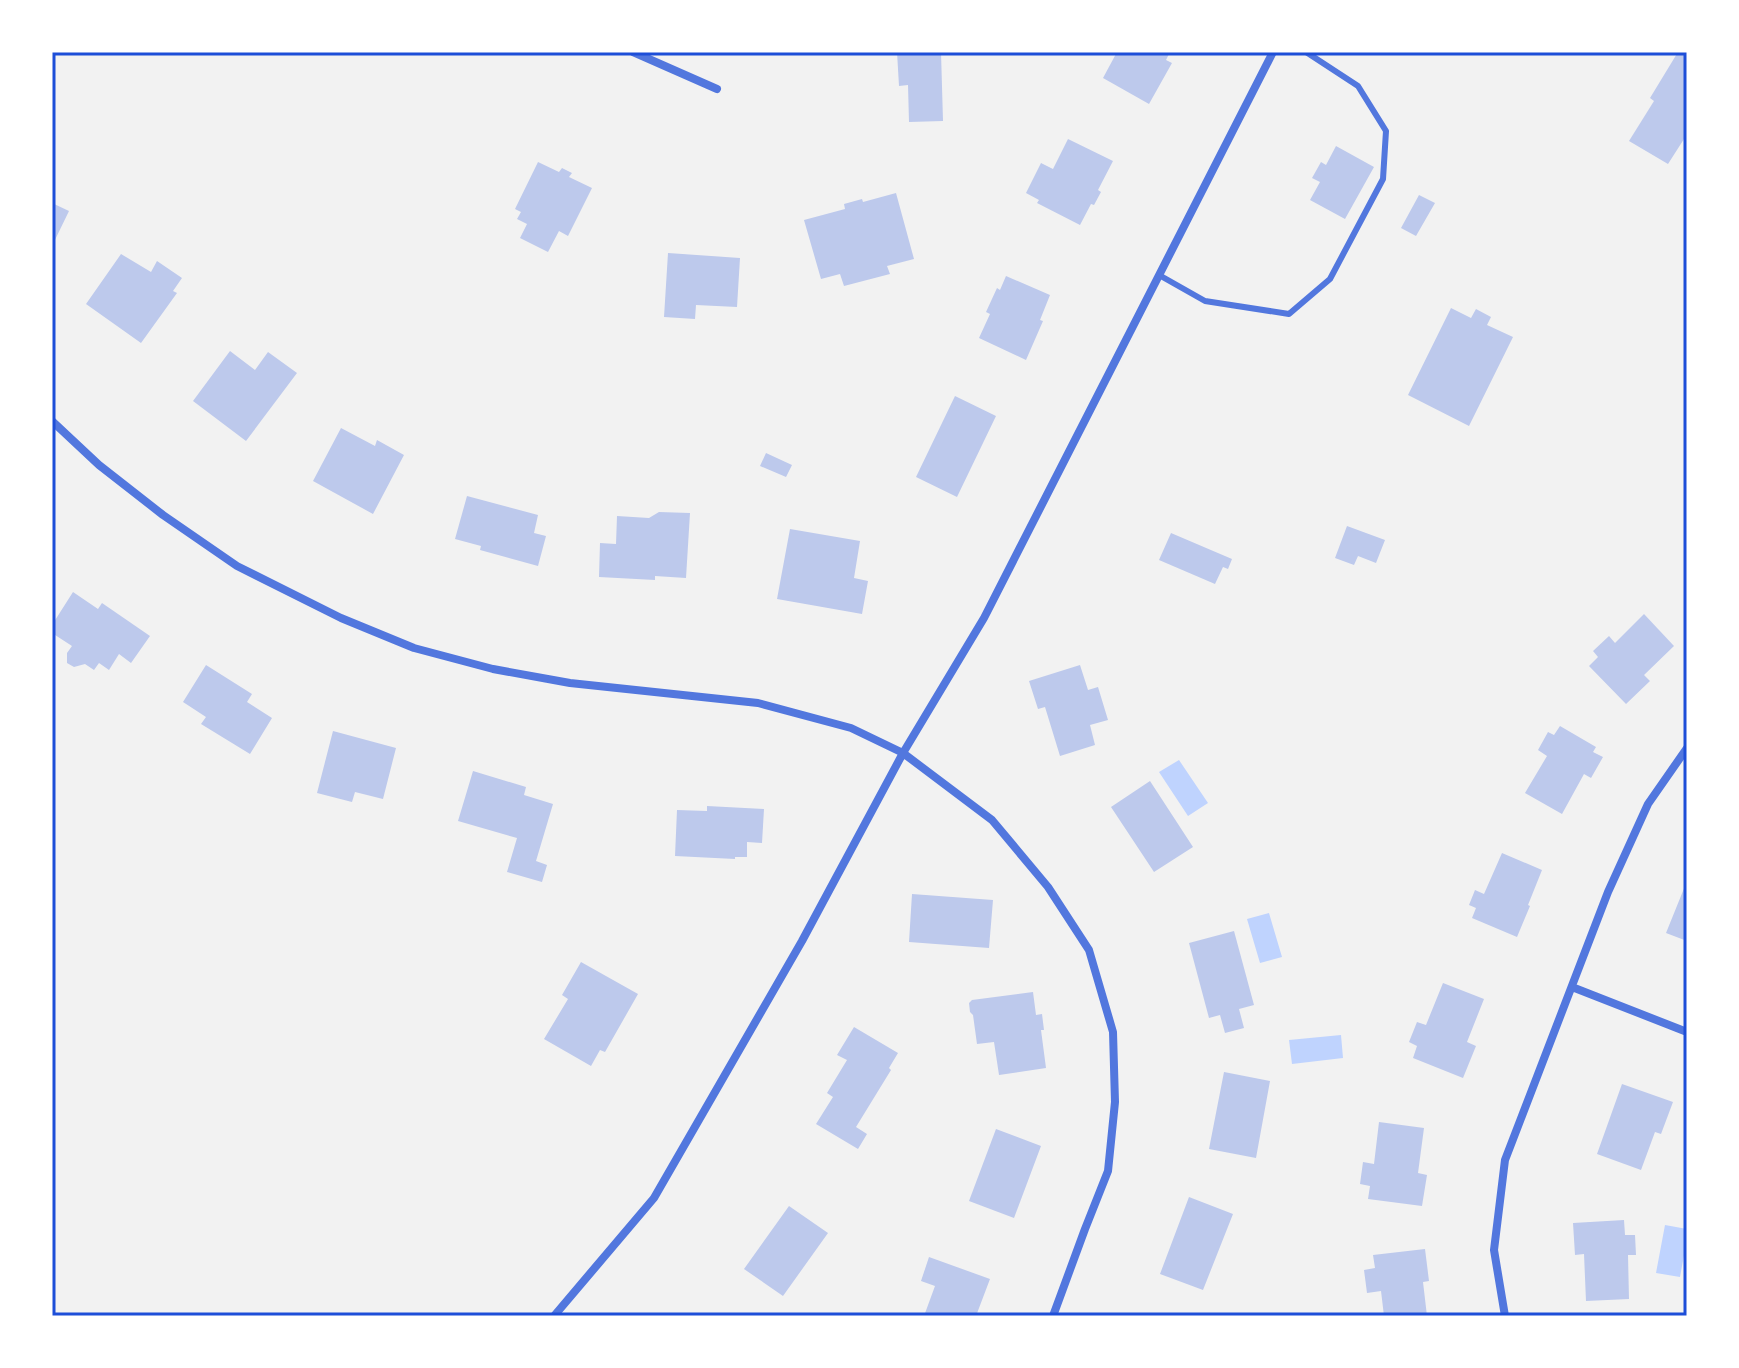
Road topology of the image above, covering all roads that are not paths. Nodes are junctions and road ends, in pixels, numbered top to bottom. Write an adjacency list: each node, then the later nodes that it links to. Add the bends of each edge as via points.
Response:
1 (633, 52): 4 (street)
2 (1273, 52): 5 (street)
3 (1306, 52): 5 (lane, via 1358,86 1386,131 1383,179 1330,279 1289,314 1205,301)
4 (717, 89)
5 (1159, 275): 8 (street, via 984,618)
6 (52, 421): 8 (street, via 163,515 237,566 414,648 570,683 758,703 851,728)
7 (1687, 748): 9 (street, via 1648,804)
8 (903, 753): 11 (street, via 654,1198); 12 (street, via 992,820 1048,887 1089,950 1113,1032 1115,1102 1108,1171)
9 (1572, 987): 10 (street); 13 (street, via 1505,1160 1494,1250)
10 (1687, 1032)
11 (554, 1316)
12 (1053, 1316)
13 (1505, 1316)

